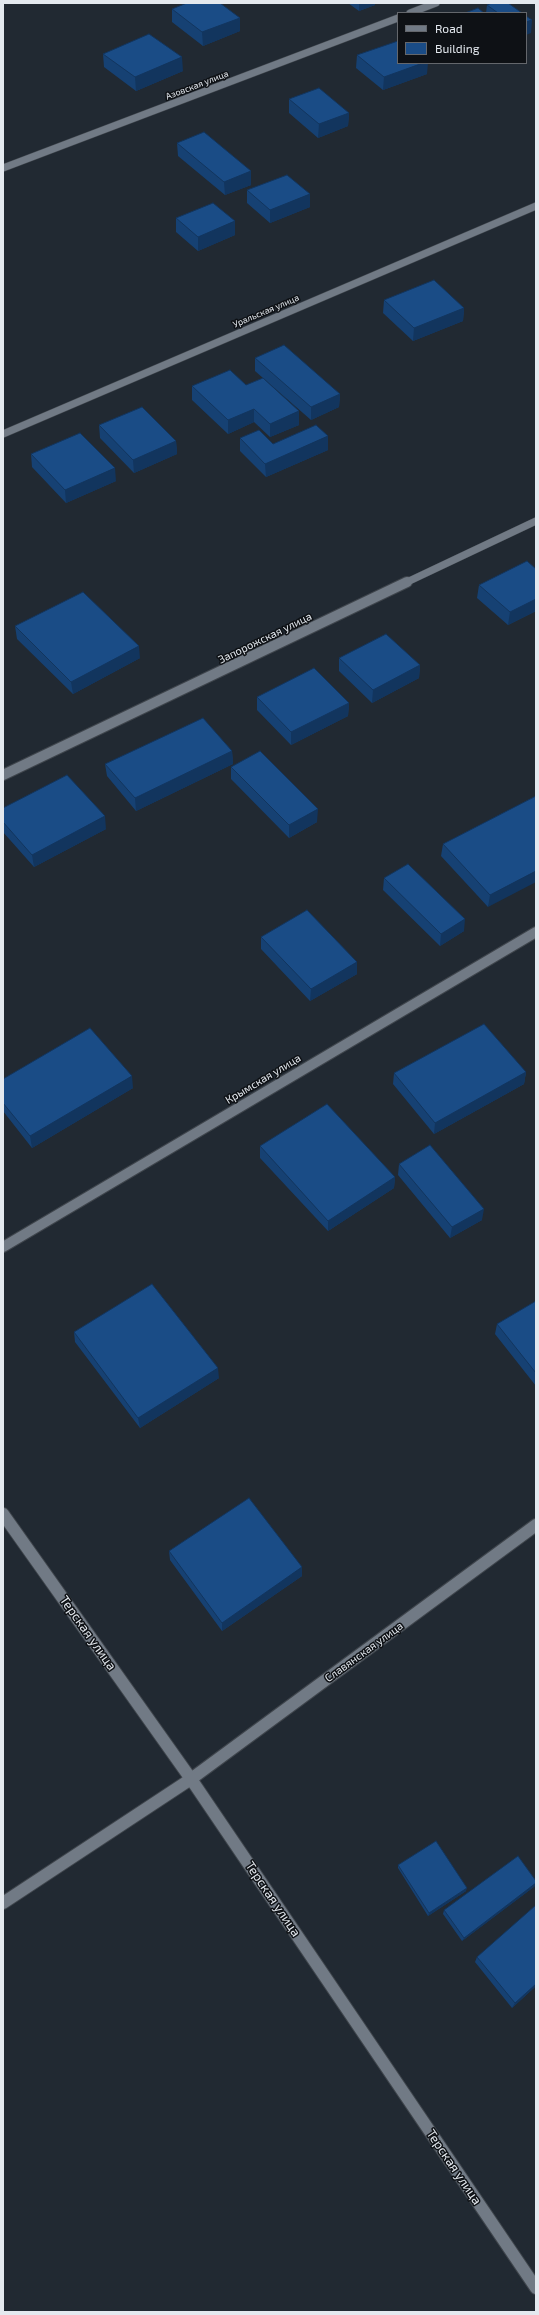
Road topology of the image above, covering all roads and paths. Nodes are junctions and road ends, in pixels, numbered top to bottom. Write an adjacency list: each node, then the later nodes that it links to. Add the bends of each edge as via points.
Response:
1 (436, 3): 2 (street)
2 (413, 12)
3 (397, 18): 4 (street, Азовская улица)
4 (3, 168)
5 (536, 206): 6 (street, Уральская улица)
6 (3, 434)
7 (536, 521): 8 (street, Запорожская улица)
8 (3, 775)
9 (536, 932): 10 (street, Крымская улица)
10 (3, 1247)
11 (3, 1514): 13 (street, Терская улица)
12 (536, 1525): 13 (street, Славянская улица)
13 (192, 1779): 14 (street, Славянская улица); 15 (street, Терская улица)
14 (3, 1902)
15 (536, 2288)

